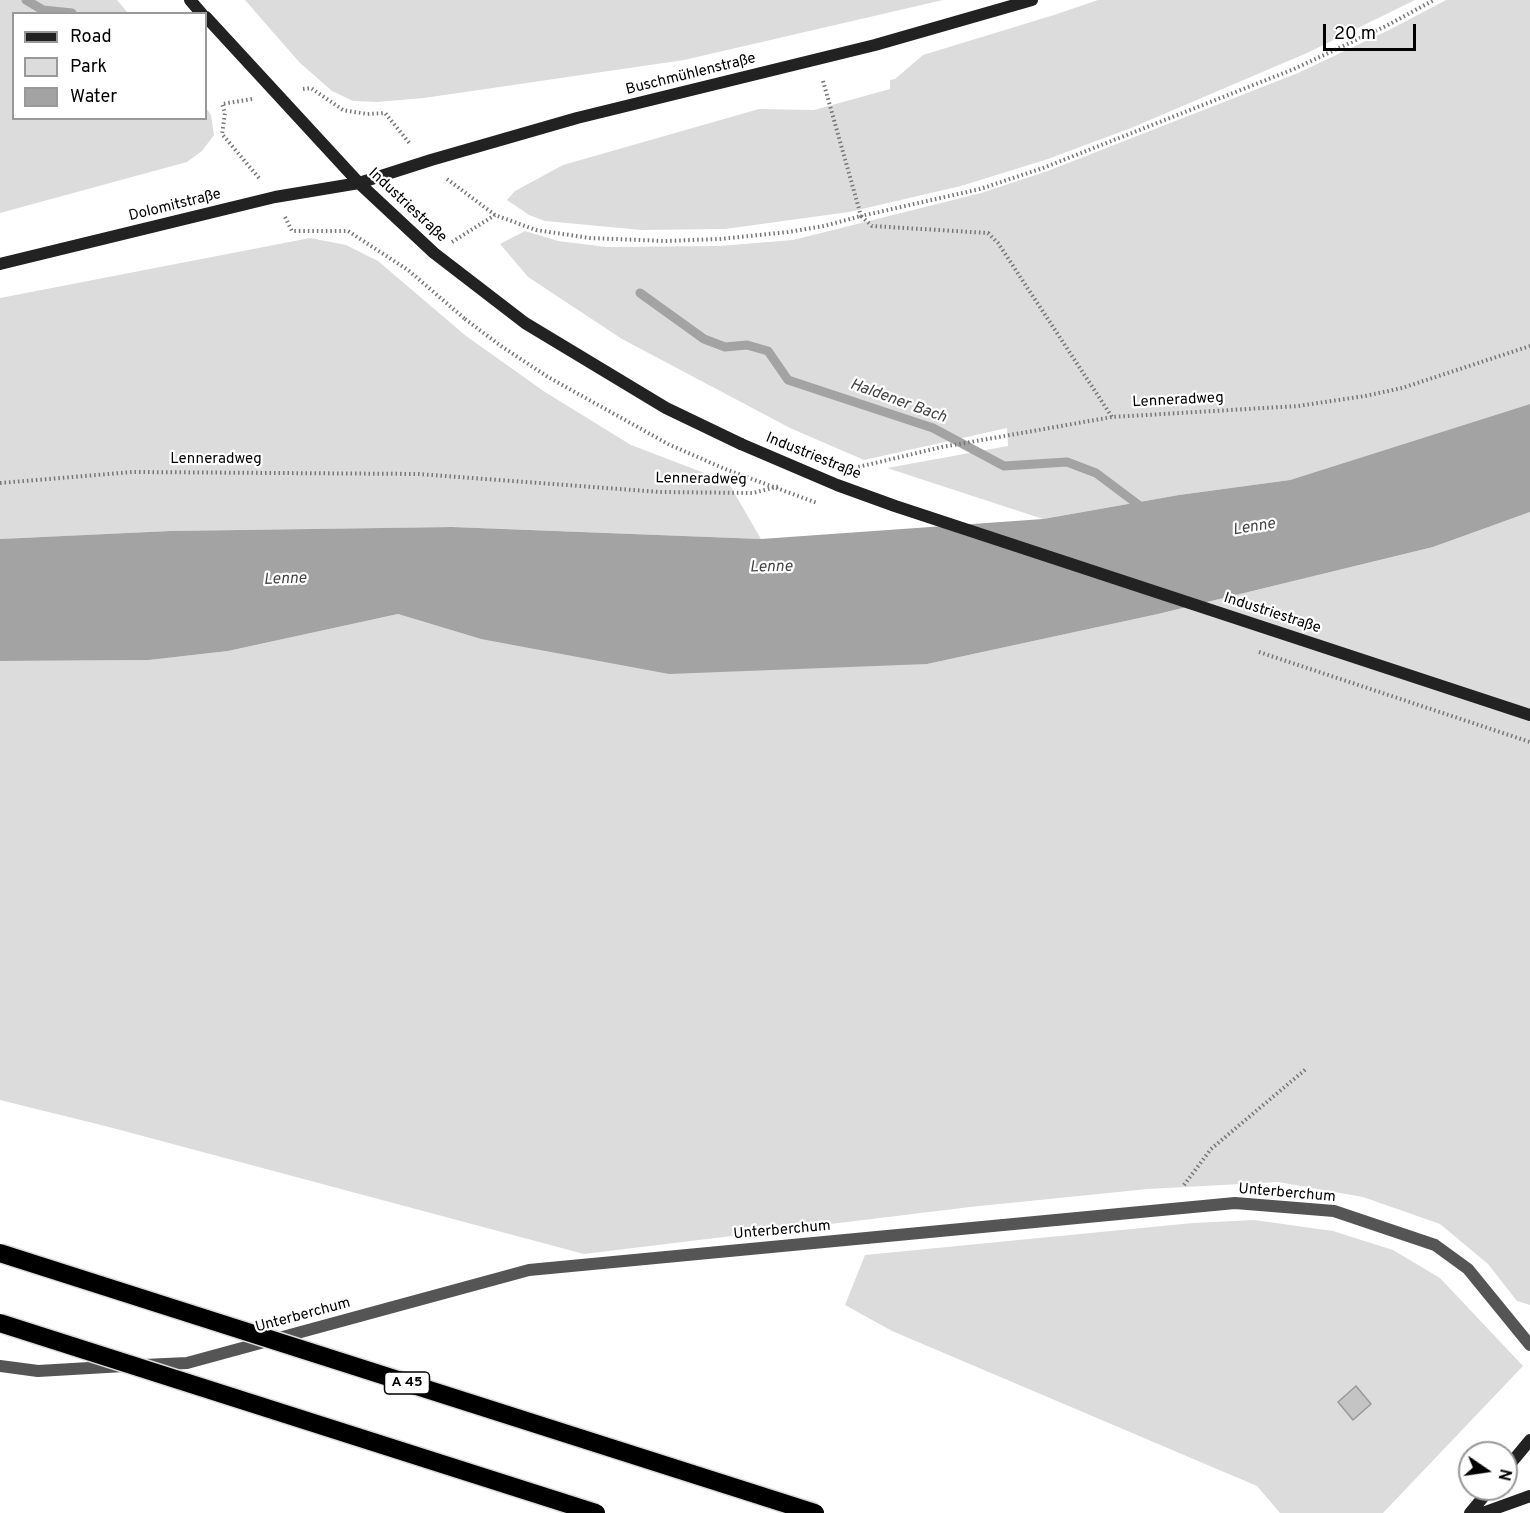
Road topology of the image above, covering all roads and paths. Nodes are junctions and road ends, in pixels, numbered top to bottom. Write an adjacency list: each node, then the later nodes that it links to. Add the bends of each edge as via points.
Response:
1 (190, 0): 4 (main road)
2 (1032, 0): 6 (main road, Buschmühlenstraße)
3 (1434, 0): 12 (path, via 1294,69 1042,168 980,189)
4 (200, 12)
5 (207, 18): 7 (main road, Industriestraße)
6 (817, 60): 9 (main road, Buschmühlenstraße, via 577,118); 12 (path)
7 (277, 94): 8 (path, via 311,88 343,110); 9 (main road, Industriestraße); 10 (path, via 222,104 222,134)
8 (385, 113)
9 (359, 183): 10 (main road, Dolomitstraße); 20 (main road, Industriestraße, bridge, via 434,253 525,323 666,408 741,444 896,506)
10 (275, 197): 13 (main road, Dolomitstraße); 14 (path, via 292,231 348,231 408,270)
11 (495, 215): 12 (path, via 536,230 590,238 665,241 788,232)
12 (861, 216): 16 (path, via 872,226 988,233)
13 (0, 264)
14 (465, 319)
15 (1530, 346): 16 (path, Lenneradweg, via 1402,388 1365,396 1298,406)
16 (1112, 417): 17 (path, Lenneradweg, via 942,447)
17 (852, 468)
18 (0, 483): 19 (path, Lenneradweg, via 143,472 418,474 660,492 753,493)
19 (786, 485)
20 (1530, 715)
21 (1306, 1069): 22 (path, via 1211,1149)
22 (1166, 1210): 25 (street, Unterberchum, via 1235,1203 1334,1211 1435,1245 1468,1269); 26 (street, Unterberchum, via 529,1270 188,1363 38,1371)
23 (0, 1253): 32 (highway, A 45, bridge)
24 (0, 1323): 31 (highway, bridge)
25 (1530, 1345)
26 (0, 1366)
27 (1530, 1440): 28 (main road)
28 (1518, 1454)
29 (1530, 1496): 34 (main road)
30 (1480, 1501): 33 (main road)
31 (596, 1513)
32 (815, 1513)
33 (1470, 1513)
34 (1483, 1513)

